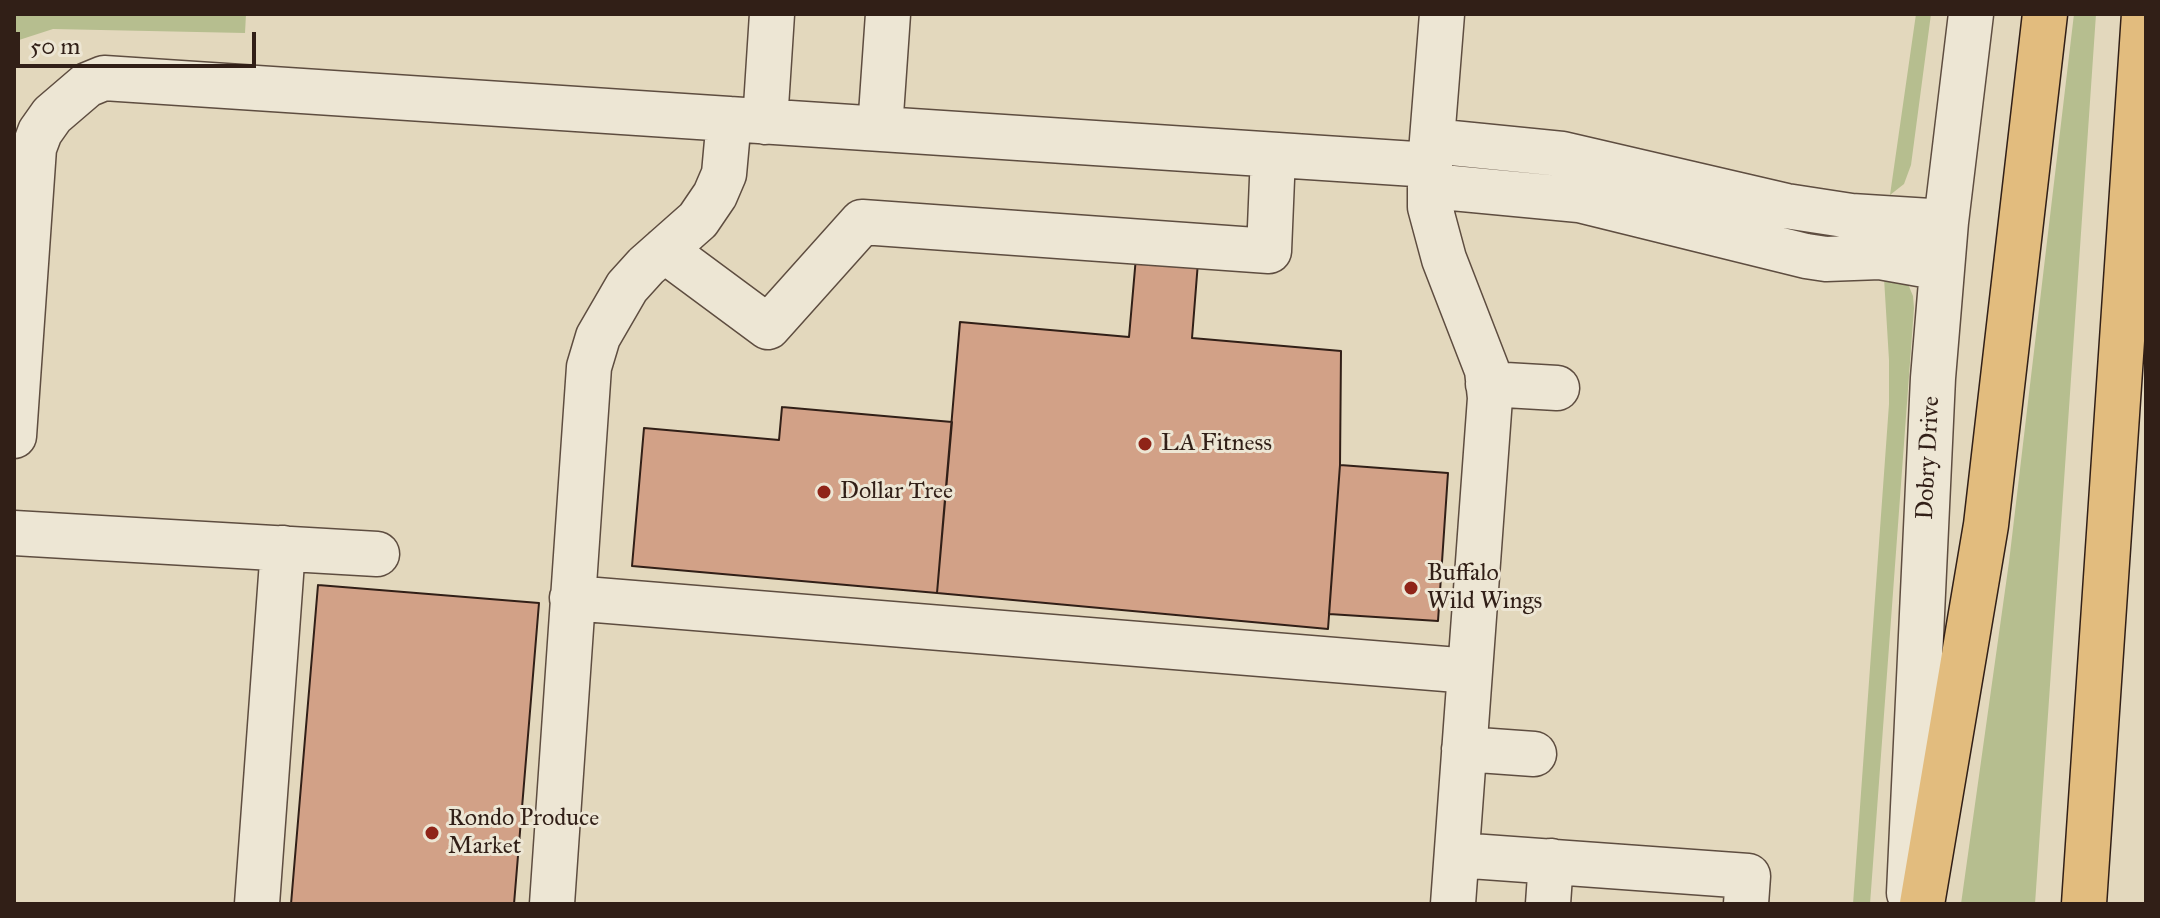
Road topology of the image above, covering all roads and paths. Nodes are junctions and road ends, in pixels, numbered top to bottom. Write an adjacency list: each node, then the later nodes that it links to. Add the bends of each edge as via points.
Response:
1 (772, 14): 7 (street)
2 (888, 14): 8 (street)
3 (1442, 14): 10 (street)
4 (1971, 14): 11 (street, Dobry Drive)
5 (2045, 14): 32 (highway, via 1986,525)
6 (2144, 14): 33 (highway)
7 (747, 120): 8 (street); 12 (street, via 715,195 698,220); 16 (street, via 104,78 87,85 52,115 34,148)
8 (880, 129): 9 (street)
9 (1273, 155): 10 (street); 12 (street, via 1269,251 862,222 768,327)
10 (1431, 164): 11 (street, via 1562,154 1786,206); 13 (street, via 1806,256 1880,257); 14 (street, via 1435,232)
11 (1946, 222): 13 (street, Dobry Drive)
12 (664, 250): 20 (street, via 618,300 589,367)
13 (1942, 268): 31 (street, Dobry Drive)
14 (1488, 384): 15 (street); 21 (street)
15 (1557, 388)
16 (14, 436)
17 (14, 533): 18 (street)
18 (283, 548): 19 (street); 26 (street)
19 (377, 554)
20 (572, 598): 21 (street); 27 (street)
21 (1470, 671): 22 (street)
22 (1464, 749): 23 (street); 24 (street)
23 (1534, 754)
24 (1457, 855): 25 (street); 28 (street)
25 (1551, 861): 29 (street); 30 (street, via 1748,876)
26 (257, 904)
27 (552, 904)
28 (1453, 904)
29 (1548, 904)
30 (1746, 904)
31 (1908, 904)
32 (1922, 904)
33 (2084, 904)

